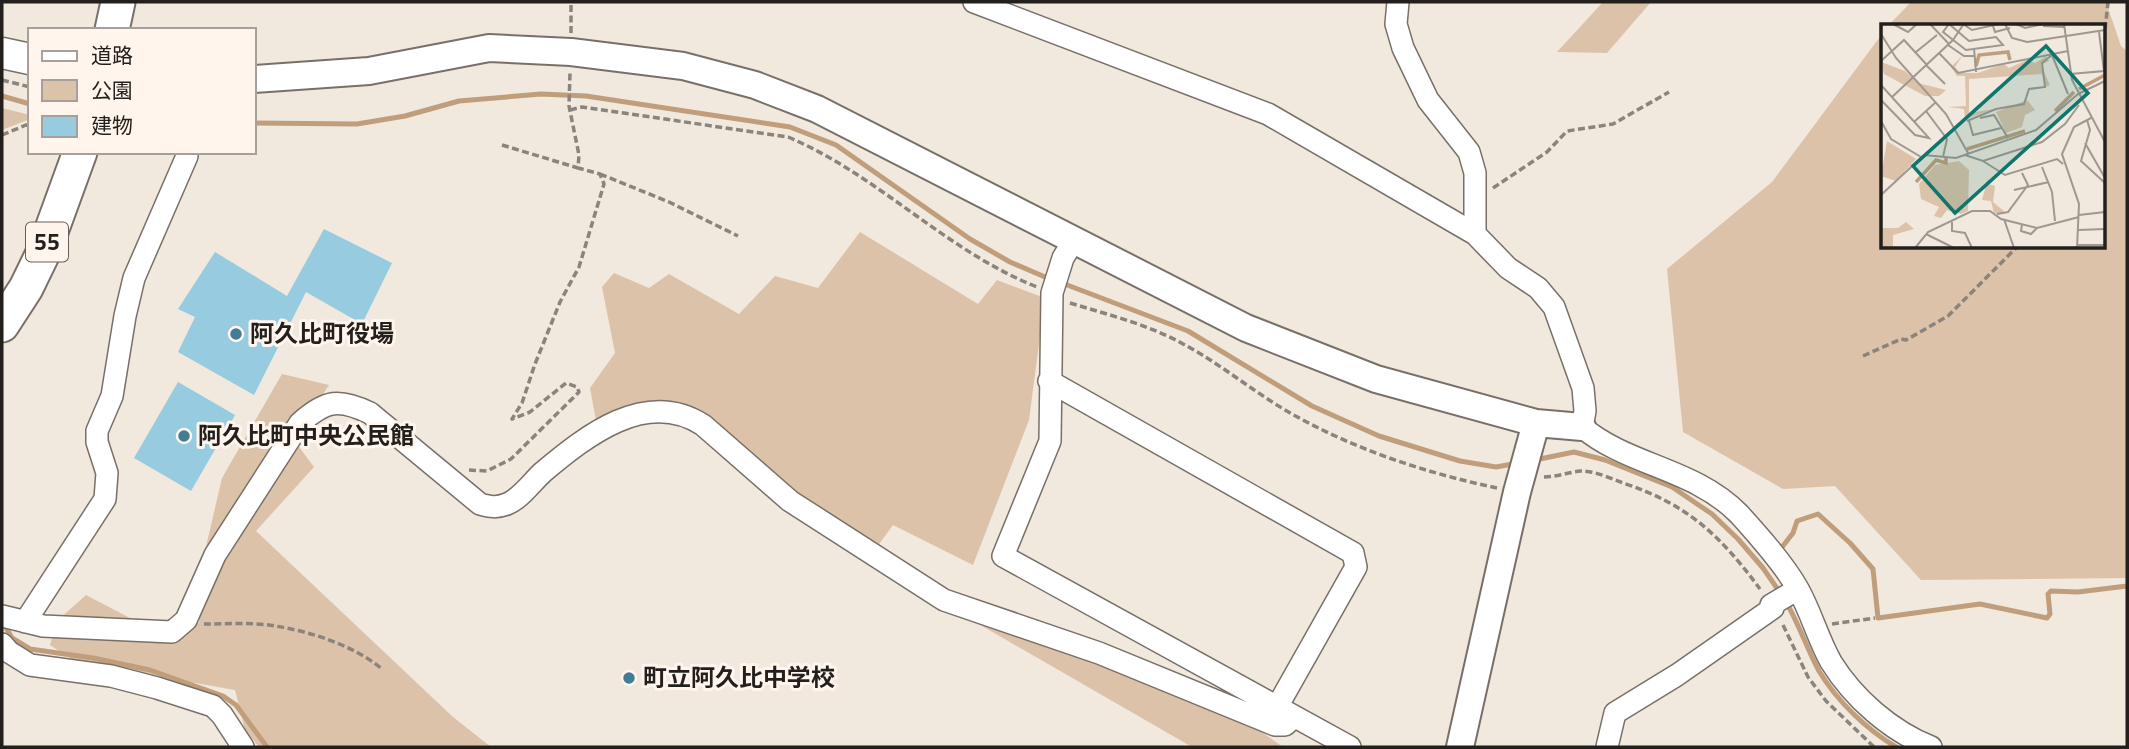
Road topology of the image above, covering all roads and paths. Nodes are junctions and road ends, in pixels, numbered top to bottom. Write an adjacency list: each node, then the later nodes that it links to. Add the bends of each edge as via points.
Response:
1 (118, 2): 6 (main road)
2 (571, 2): 8 (path)
3 (974, 2): 24 (street, via 1268,114)
4 (1398, 2): 23 (street, via 1395,24 1403,48 1428,100 1469,152)
5 (2108, 2): 7 (path)
6 (112, 28)
7 (2104, 41)
8 (571, 52): 11 (street, via 489,48 369,71); 15 (path); 27 (street, via 683,65 817,109)
9 (2, 53): 10 (main road)
10 (28, 59)
11 (256, 79)
12 (2, 80): 13 (path)
13 (28, 86)
14 (1669, 92): 23 (path, via 1613,124 1567,131 1547,152)
15 (570, 110): 21 (path); 28 (path, via 582,107 788,137 850,170 958,246)
16 (28, 126): 17 (path)
17 (2, 135)
18 (502, 145): 21 (path)
19 (79, 154): 29 (main road, 55, via 44,251 26,288)
20 (187, 156): 41 (street, via 134,278 115,385 97,431 107,473 105,499)
21 (578, 168): 22 (path)
22 (600, 174): 25 (path); 34 (path, via 604,184 579,267 559,302 512,419 530,412 566,383 579,392 510,459 487,471)
23 (1475, 200): 24 (street)
24 (1475, 234): 33 (street, via 1554,307 1583,388)
25 (737, 236)
26 (2016, 248): 30 (path, via 1948,316 1906,340)
27 (1069, 249): 28 (street); 32 (street, via 1376,379)
28 (1051, 295): 31 (street); 35 (path, via 1183,344 1292,414 1384,457 1450,478)
29 (5, 310)
30 (1863, 356)
31 (1049, 381): 45 (street, via 1049,441 1003,556); 45 (street, via 1353,553 1356,567)
32 (1536, 423): 33 (street); 35 (street)
33 (1581, 427): 36 (street, via 1595,438 1688,477 1712,492 1737,513)
34 (461, 467)
35 (1522, 473): 37 (path, via 1550,477 1591,472 1655,493 1705,527); 48 (street)
36 (1798, 589): 37 (street); 42 (street)
37 (1774, 605): 49 (street, via 1615,713); 50 (path, via 1808,677)
38 (2, 616): 41 (street)
39 (1875, 618): 42 (path)
40 (186, 620): 41 (street, via 172,632); 44 (path, via 285,628 354,650); 45 (street, via 215,555 300,422 333,402 350,403 370,413 480,504 495,508 510,503 597,430 626,417 660,412 693,419 790,501 944,600 1100,653 1275,725 1285,725)
41 (25, 622)
42 (1815, 626): 51 (street, via 1847,684 1889,725)
43 (2, 644): 46 (street, via 30,665 111,676 213,706)
44 (382, 668)
45 (1285, 712): 47 (street)
46 (233, 741)
47 (1350, 747)
48 (1460, 747)
49 (1606, 747)
50 (1874, 747)
51 (1931, 747)

